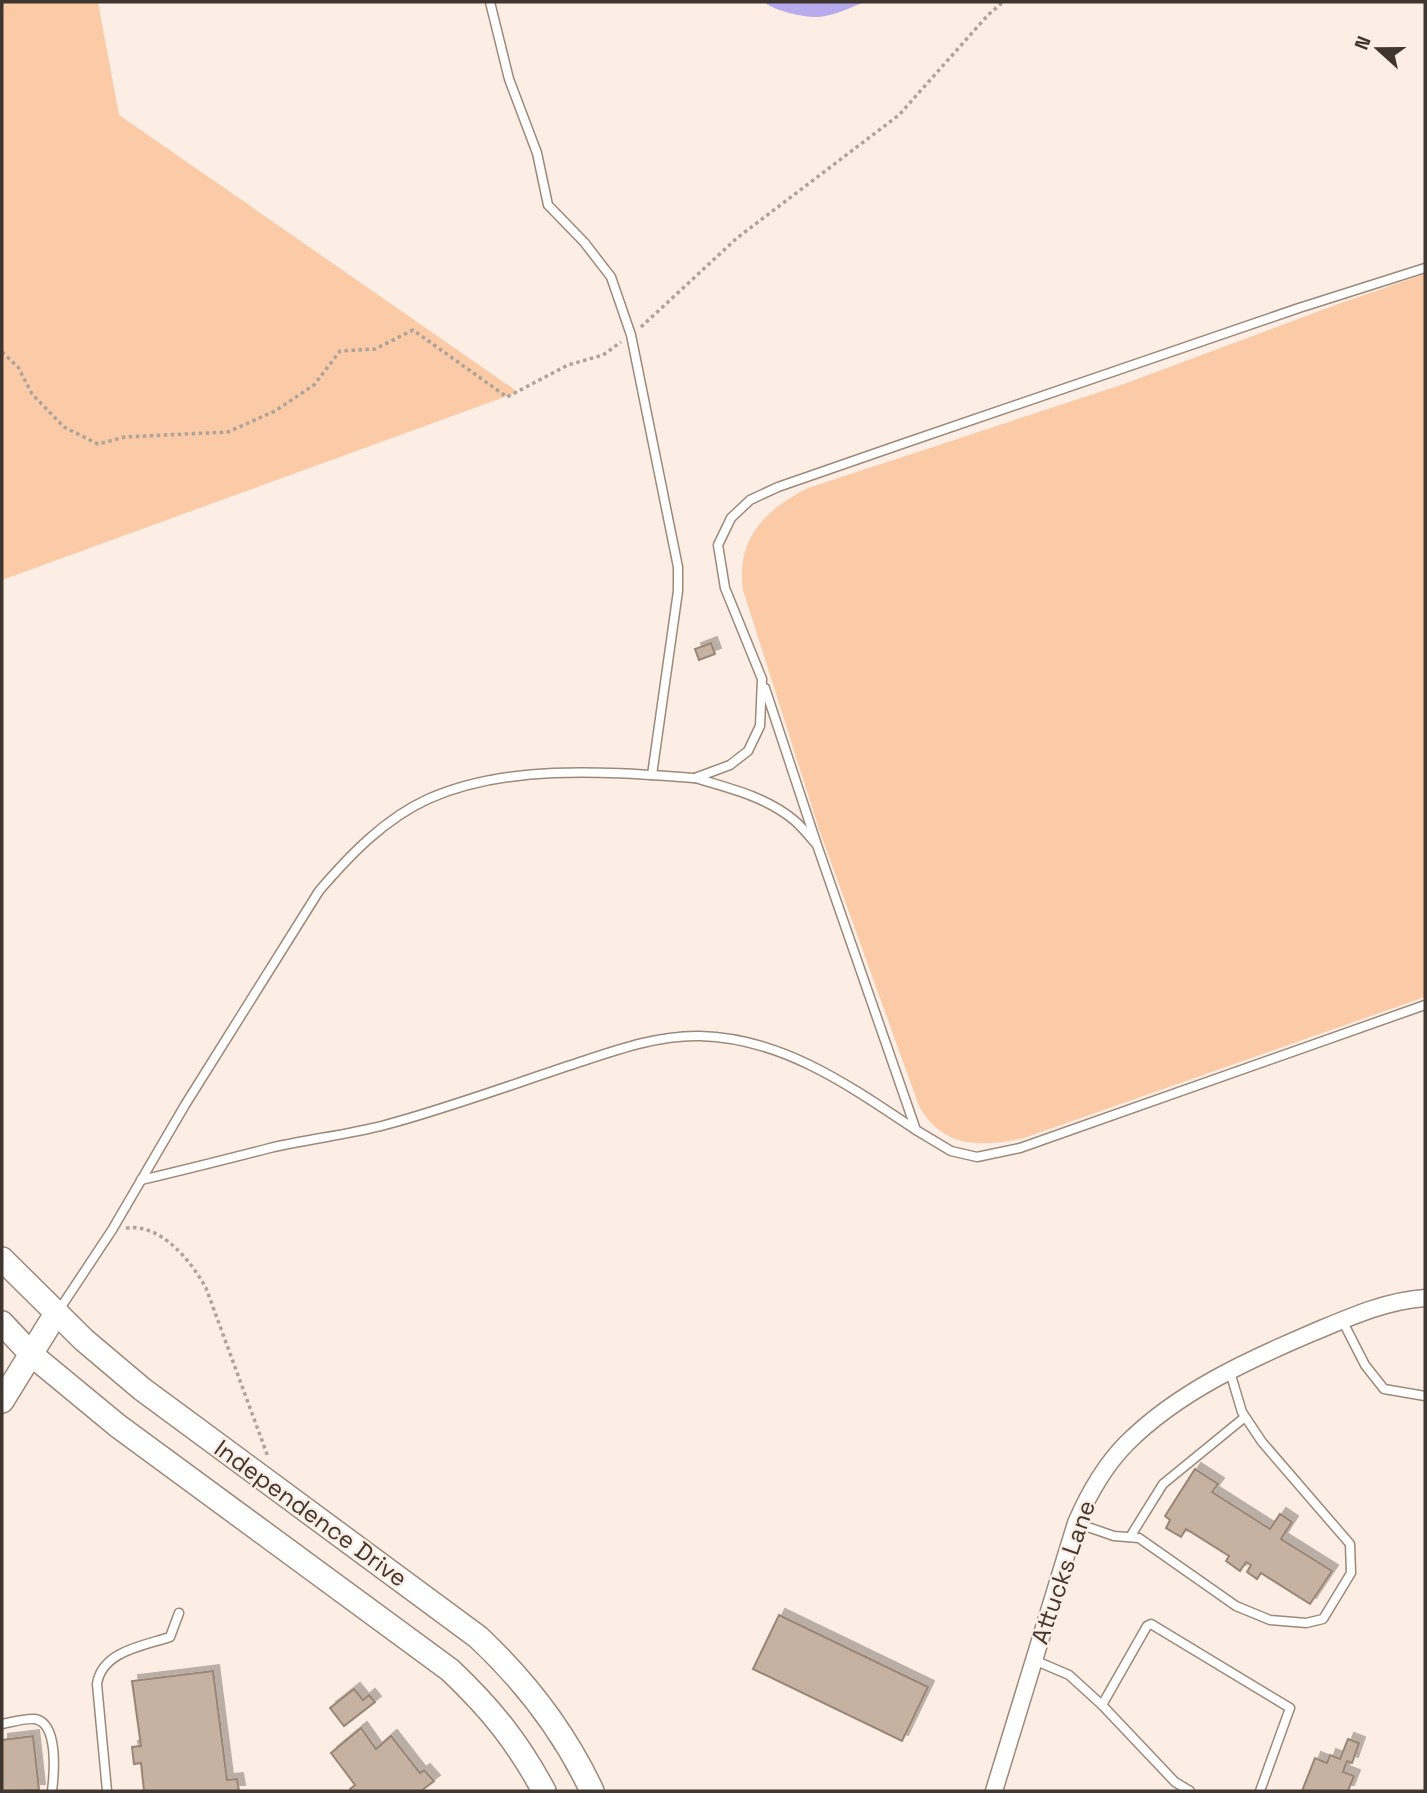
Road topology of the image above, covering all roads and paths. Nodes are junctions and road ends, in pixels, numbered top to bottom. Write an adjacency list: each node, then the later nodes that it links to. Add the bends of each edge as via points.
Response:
1 (490, 2): 4 (lane, via 509,79 537,153 548,205 611,277)
2 (1003, 2): 4 (path, via 899,115 737,238)
3 (1425, 268): 6 (lane, via 890,448 750,500 731,518 718,545 725,588)
4 (631, 335): 5 (path, via 603,355 568,365 507,397 413,330 375,349 340,351 314,385 275,411 228,432 125,437 98,444 64,427 32,394 18,367); 7 (lane, via 678,566)
5 (2, 352)
6 (762, 679): 8 (lane, via 760,726 748,751 730,765); 9 (lane)
7 (652, 775): 8 (lane); 12 (lane, via 519,775 472,783 426,800 387,824 345,860 319,891)
8 (695, 778): 9 (lane, via 775,807 796,821)
9 (817, 845): 11 (lane)
10 (1425, 1005): 11 (lane, via 1020,1148 977,1157 951,1152)
11 (916, 1130): 12 (lane, via 846,1084 779,1050 700,1036 660,1039 614,1051 384,1125)
12 (141, 1180): 13 (lane)
13 (112, 1230): 16 (lane); 24 (path, via 136,1227 150,1232 194,1265)
14 (2, 1259): 16 (street, Independence Drive)
15 (1425, 1298): 17 (street, Attucks Lane)
16 (57, 1312): 19 (street); 34 (street, Independence Drive, via 142,1389 478,1637 544,1708)
17 (1342, 1320): 20 (street, Attucks Lane); 21 (lane, via 1365,1365 1384,1389)
18 (2, 1323): 19 (street, Independence Drive)
19 (32, 1355): 22 (street); 33 (street, Independence Drive, via 167,1464 450,1670 496,1716)
20 (1230, 1372): 23 (lane); 25 (street, Attucks Lane, via 1168,1408 1128,1442 1092,1488)
21 (1425, 1396)
22 (2, 1401)
23 (1245, 1417): 26 (lane, via 1163,1484); 26 (lane, via 1350,1544 1351,1573 1324,1619 1306,1623 1270,1620 1236,1606 1139,1538)
24 (271, 1464)
25 (1076, 1523): 26 (lane); 28 (street, Attucks Lane)
26 (1130, 1537)
27 (180, 1613): 32 (lane, via 170,1637 113,1657 98,1675)
28 (1034, 1660): 29 (lane, via 1069,1675); 35 (street, Attucks Lane)
29 (1102, 1705): 36 (lane, via 1175,1782); 37 (lane, via 1147,1626 1153,1624 1290,1708)
30 (2, 1724): 31 (lane, via 36,1719 48,1730 53,1749)
31 (52, 1791)
32 (107, 1791)
33 (544, 1791)
34 (592, 1791)
35 (994, 1791)
36 (1190, 1791)
37 (1259, 1791)

